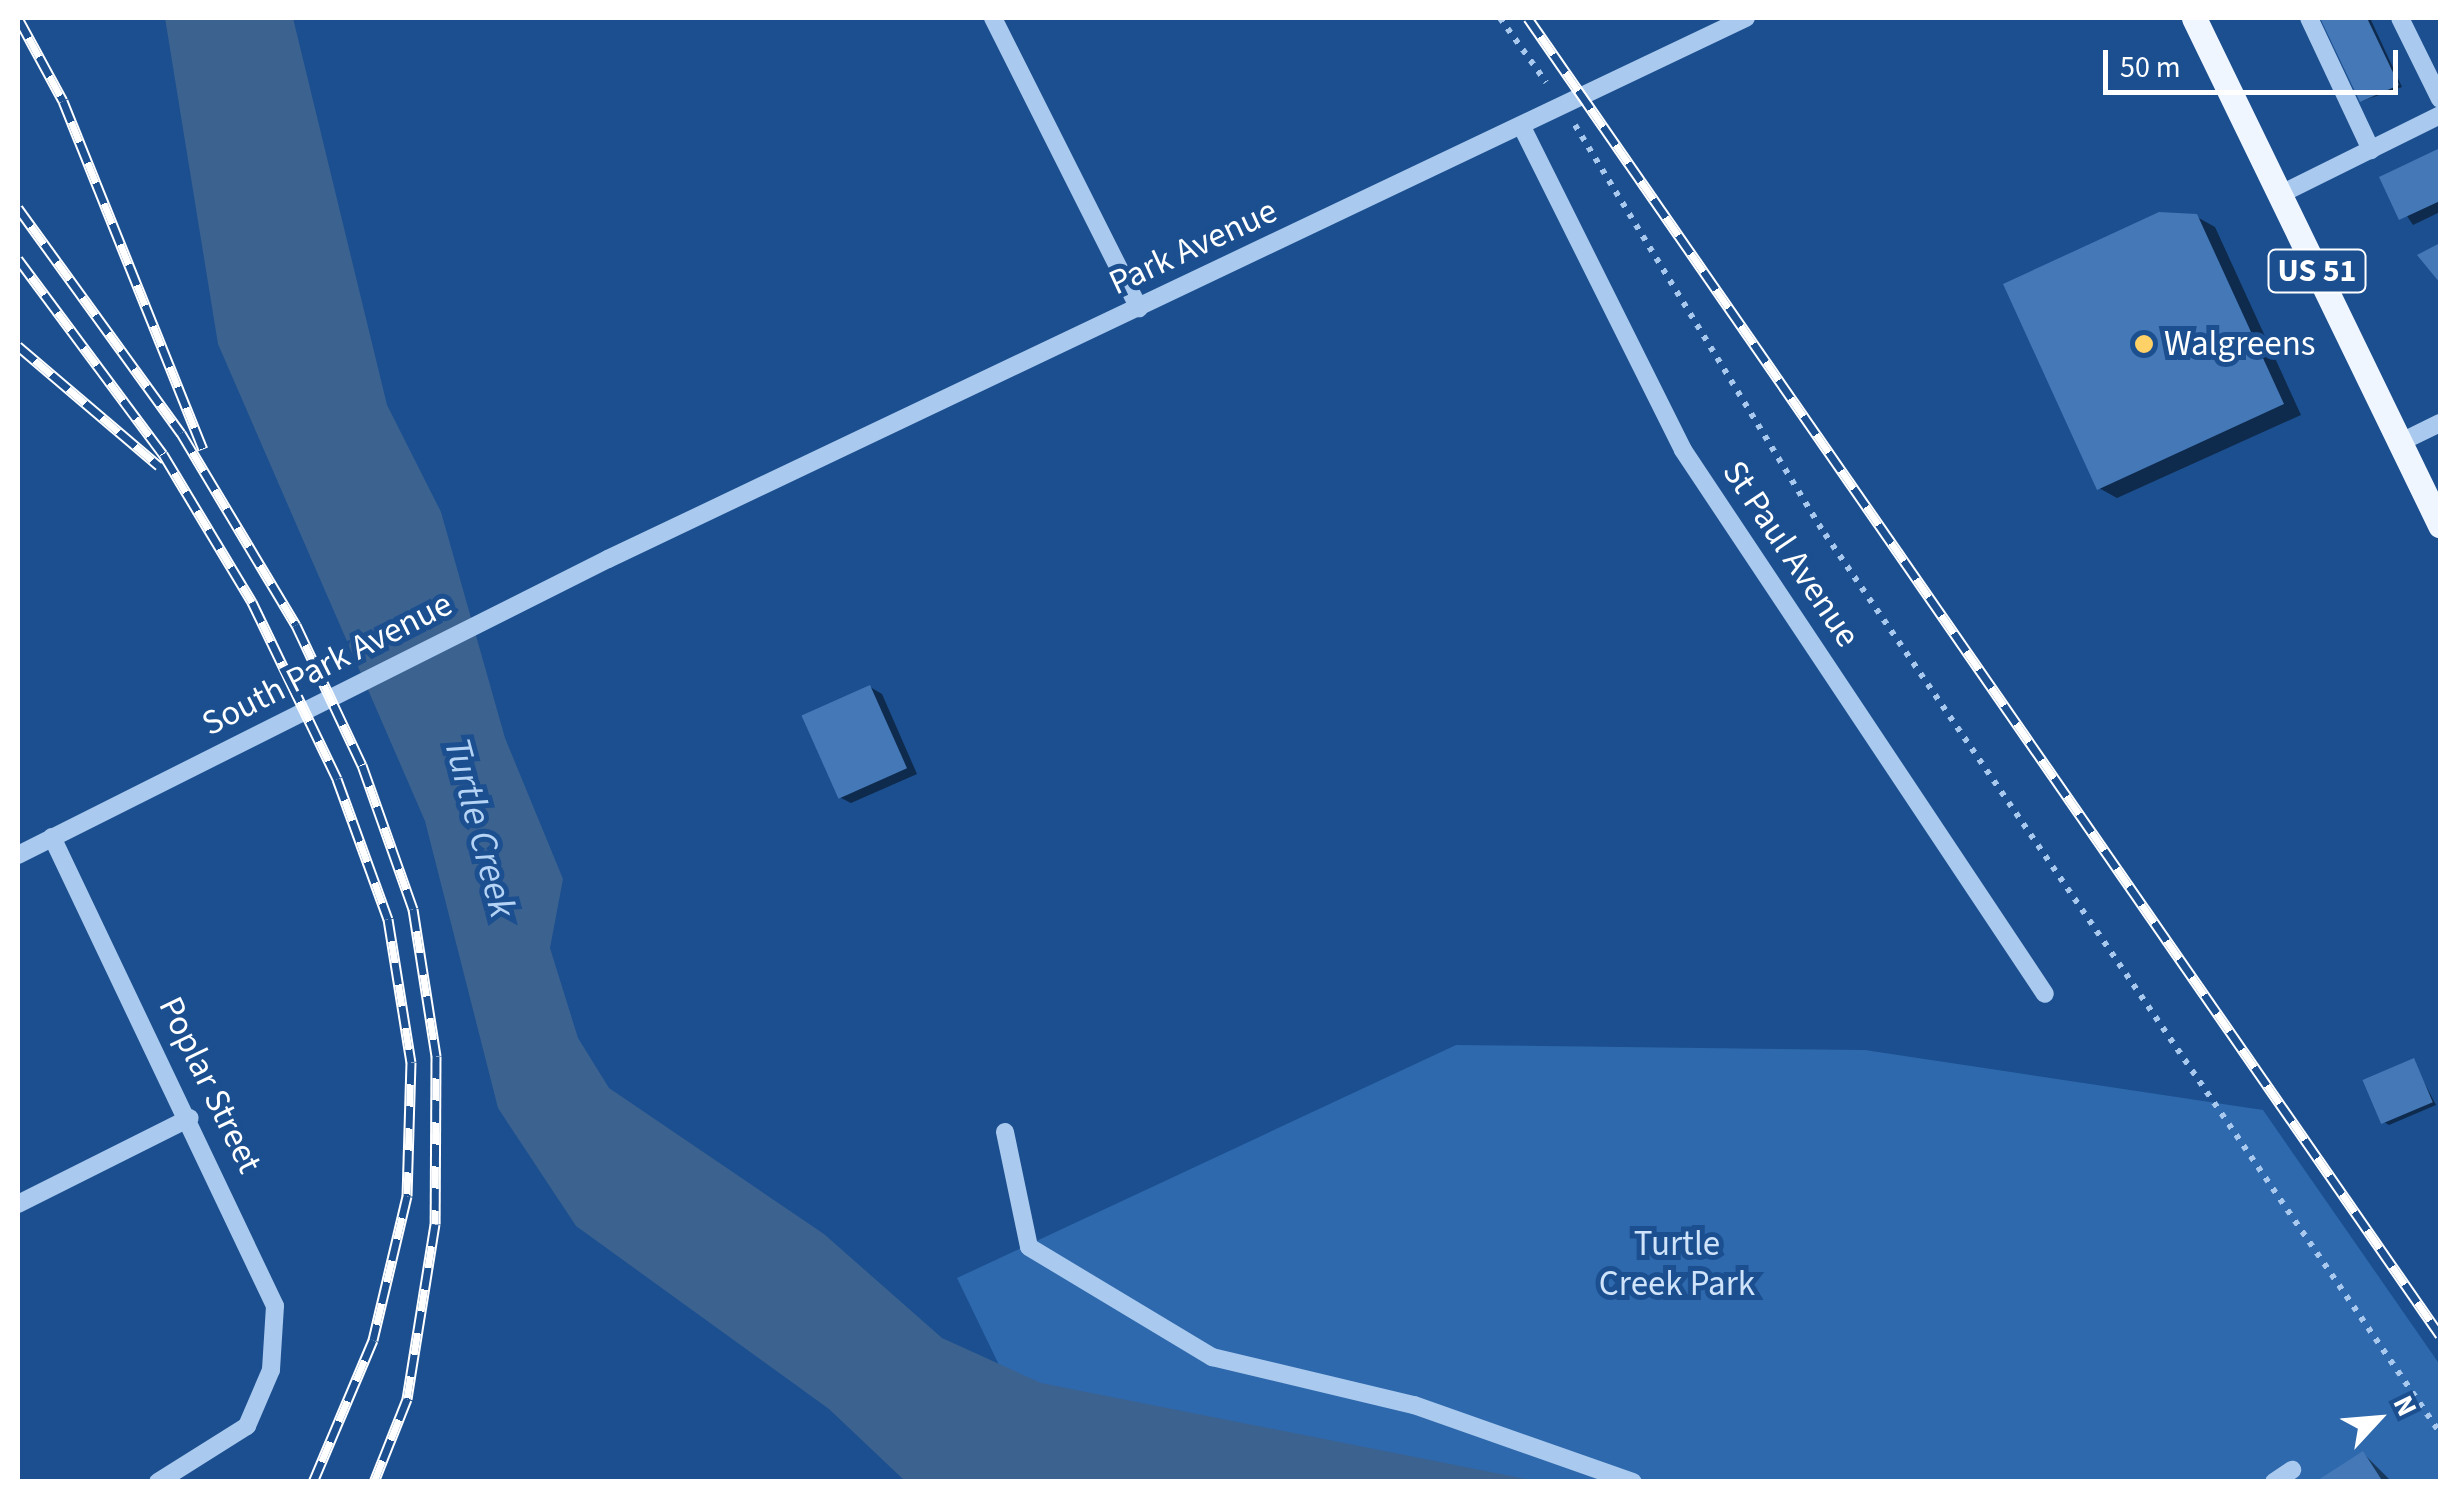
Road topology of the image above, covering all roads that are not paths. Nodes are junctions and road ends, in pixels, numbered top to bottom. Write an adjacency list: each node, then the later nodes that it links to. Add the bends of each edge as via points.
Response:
1 (992, 18): 11 (street)
2 (1746, 18): 8 (street, Park Avenue)
3 (2194, 18): 10 (main road, US 51)
4 (2309, 18): 9 (street)
5 (2400, 18): 6 (street)
6 (2440, 99)
7 (2440, 115): 9 (street)
8 (1522, 127): 11 (street, Park Avenue); 18 (street, St Paul Avenue, via 1683,450)
9 (2371, 150): 10 (street)
10 (2280, 195): 13 (main road, US 51)
11 (1139, 308): 15 (street, Park Avenue)
12 (2440, 423): 13 (street)
13 (2400, 442): 14 (main road, US 51)
14 (2440, 525)
15 (666, 532): 16 (street, South Park Avenue)
16 (52, 838): 17 (street, South Park Avenue); 19 (street, Poplar Street)
17 (18, 855)
18 (2045, 994)
19 (190, 1118): 21 (street); 23 (street, Poplar Street, via 266,1274 276,1336 247,1426)
20 (1005, 1132): 24 (street, via 1029,1247 1212,1357 1414,1406)
21 (18, 1204)
22 (2292, 1470): 25 (street)
23 (158, 1482)
24 (1633, 1482)
25 (2274, 1482)

